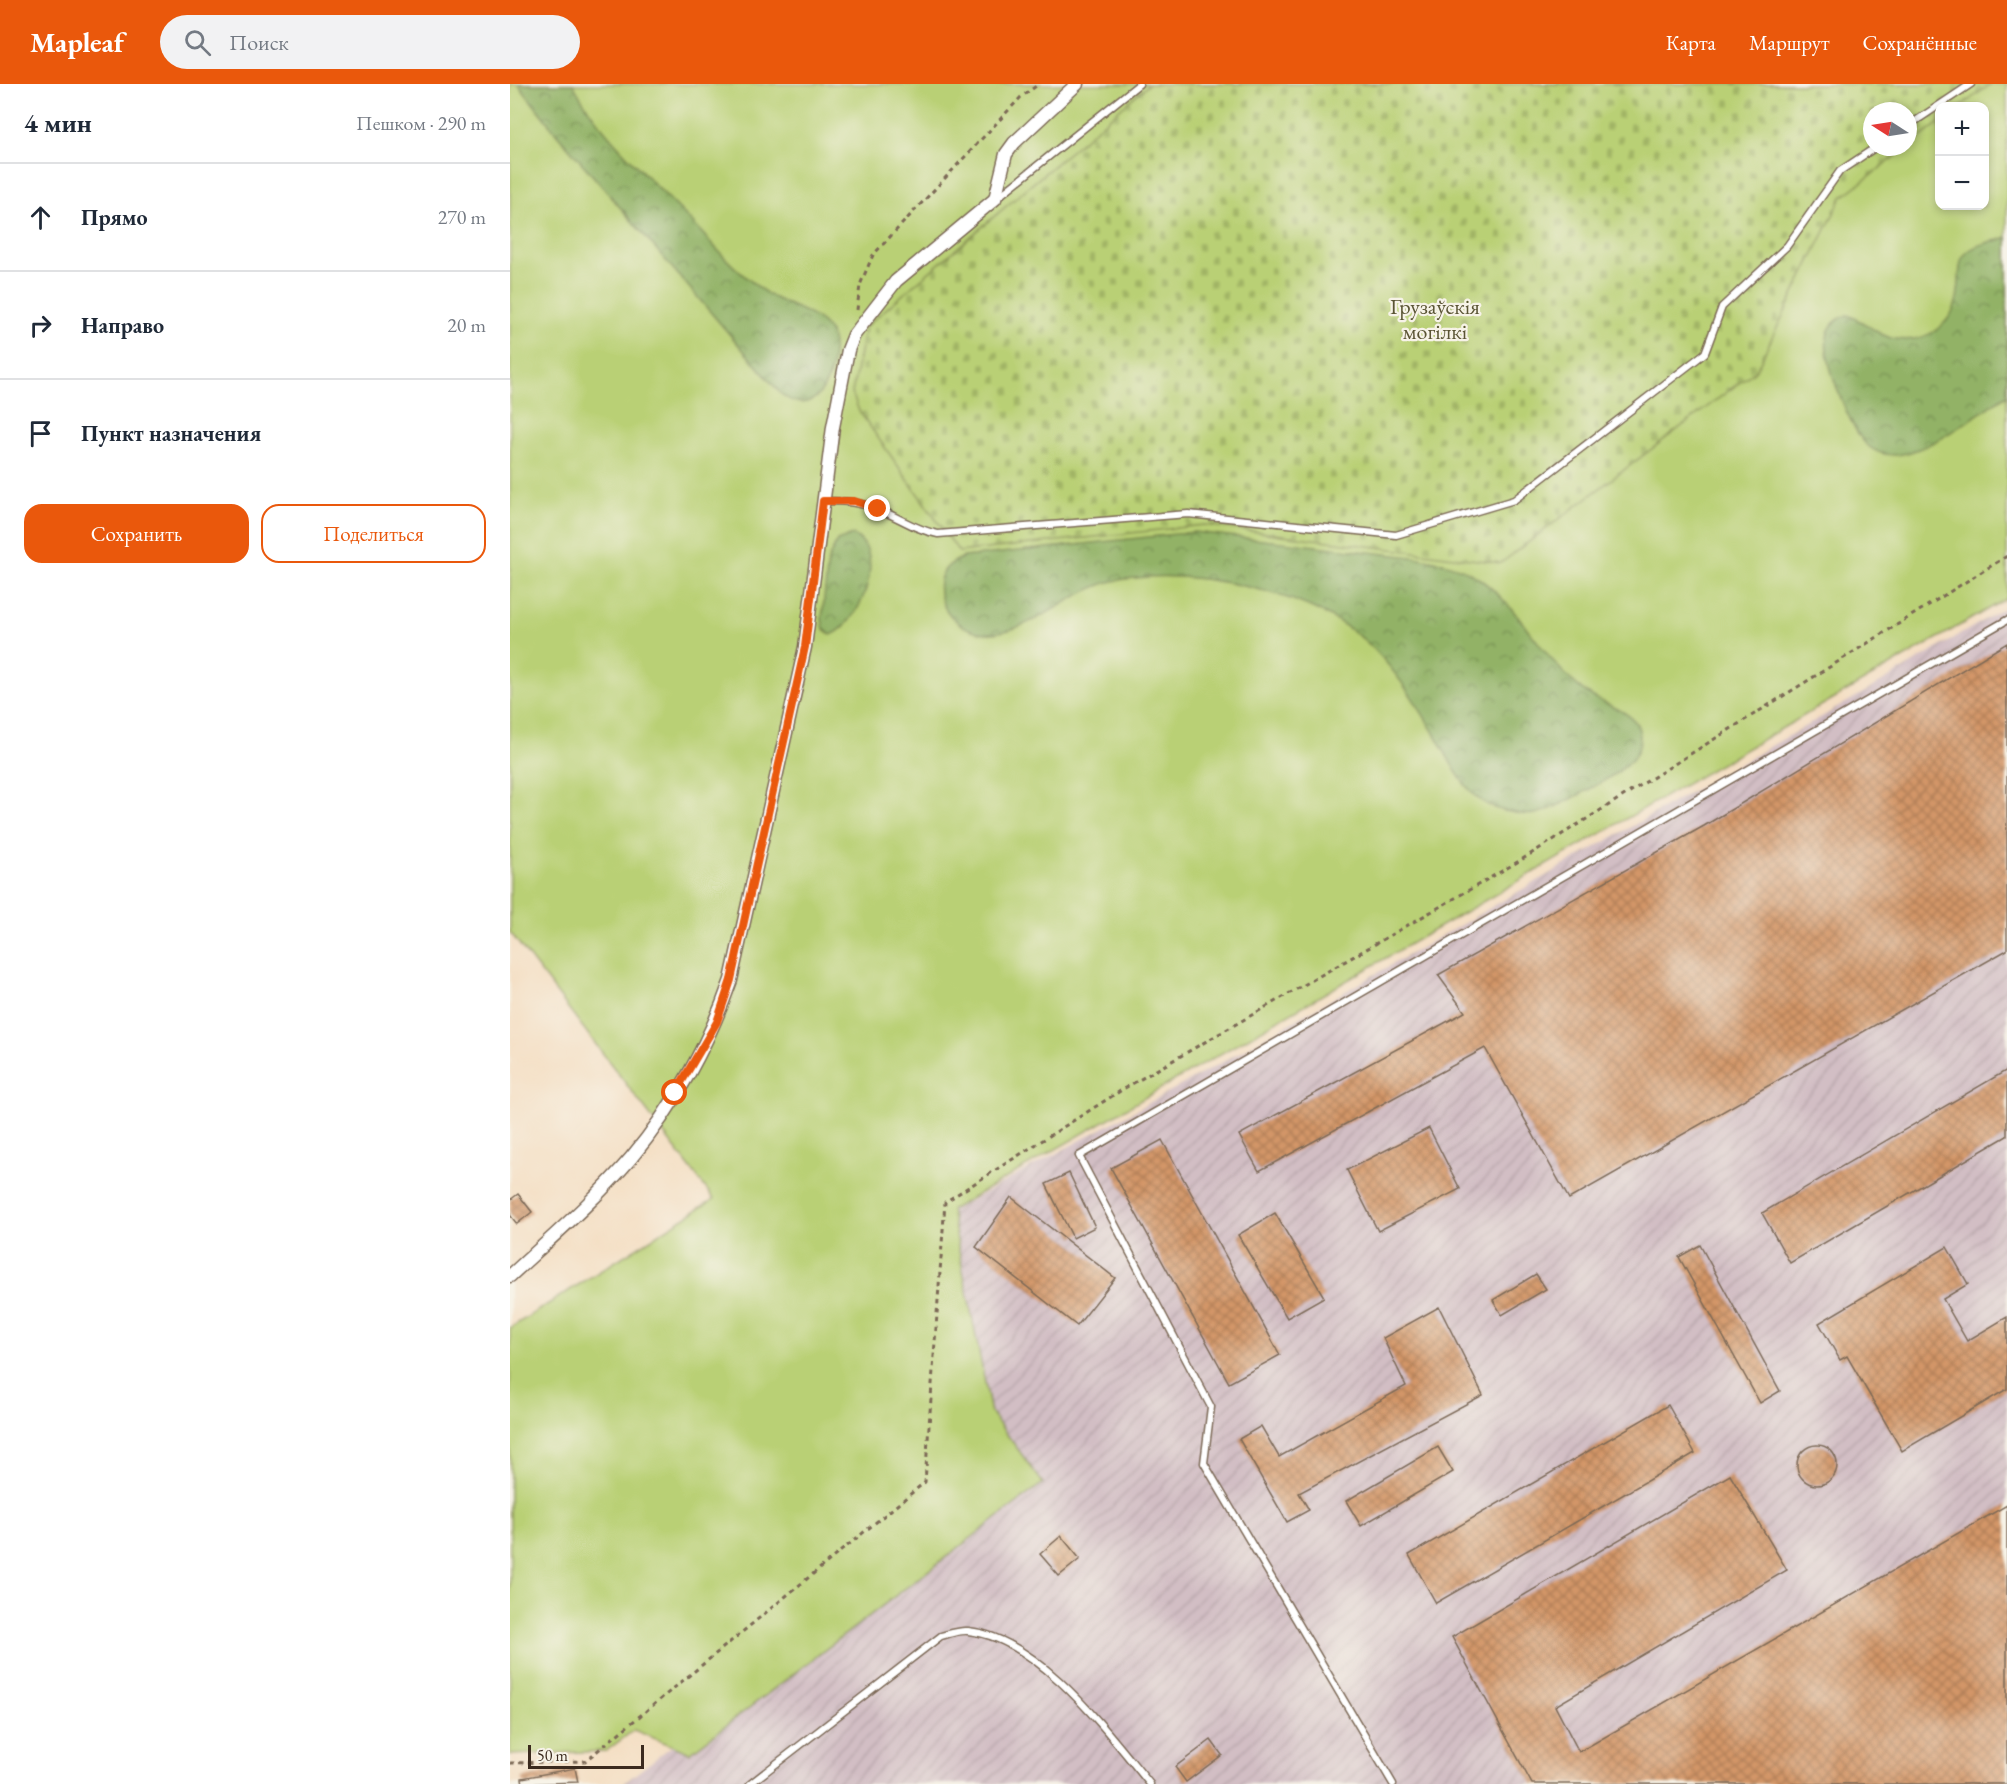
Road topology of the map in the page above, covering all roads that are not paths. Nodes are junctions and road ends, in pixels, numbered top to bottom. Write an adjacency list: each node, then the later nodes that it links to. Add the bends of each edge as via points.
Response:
1 (1077, 84): 6 (street, via 1006,154)
2 (1139, 84): 6 (lane)
3 (1971, 84): 4 (lane)
4 (1917, 120)
5 (1863, 156): 7 (lane, via 1840,171 1787,246 1722,307 1705,353 1514,500 1396,535 1188,514 938,534 914,528 854,501)
6 (995, 199): 7 (street, via 896,281 854,335 841,378)
7 (823, 501): 9 (street, via 805,647 731,980 717,1022 632,1157)
8 (2007, 620): 12 (lane, via 1078,1156 1211,1407 1204,1463)
9 (512, 1269)
10 (750, 1784): 11 (lane, via 941,1636 965,1630 987,1634 1039,1663 1087,1708)
11 (1150, 1784)
12 (1393, 1784)

